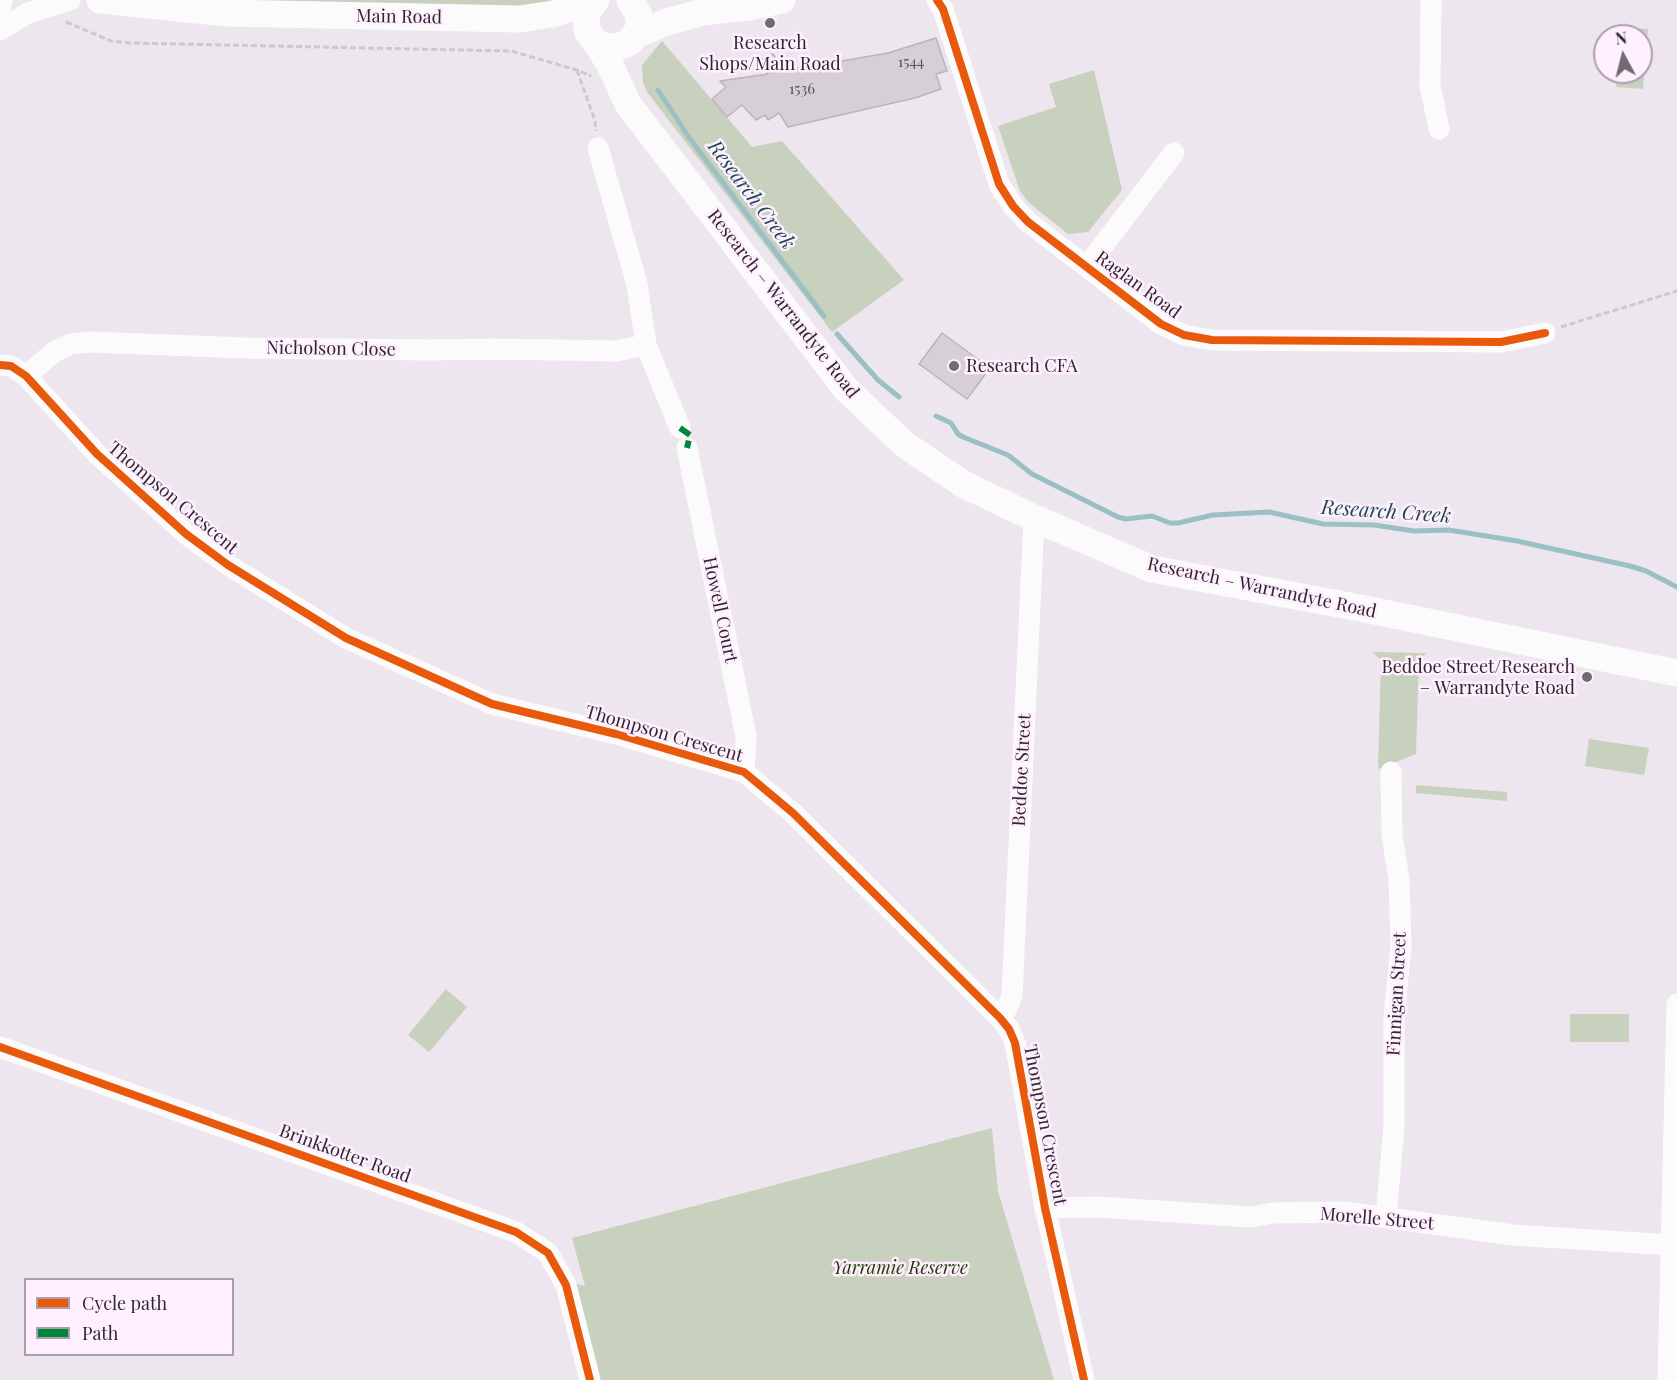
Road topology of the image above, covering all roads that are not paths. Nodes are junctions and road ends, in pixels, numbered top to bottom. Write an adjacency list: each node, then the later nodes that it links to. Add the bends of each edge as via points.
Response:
1 (2, 0): 9 (street)
2 (70, 0): 12 (street, via 18,17)
3 (100, 0): 11 (main road, Main Road, via 227,13)
4 (594, 0): 11 (main road, Main Road); 14 (main road, Main Road, via 586,20)
5 (631, 0): 10 (main road, Main Road, via 664,9); 13 (main road, Main Road, via 639,15)
6 (782, 0): 10 (main road, Main Road)
7 (1431, 0): 16 (street, via 1430,85)
8 (941, 3): 19 (street, Raglan Road, via 999,184 1028,222)
9 (0, 11)
10 (703, 12): 13 (main road, Main Road)
11 (519, 20): 14 (main road, Main Road)
12 (0, 30)
13 (636, 36): 14 (main road, Main Road, via 616,48); 15 (main road, Research – Warrandyte Road, via 628,77)
14 (593, 40): 15 (main road, Research – Warrandyte Road)
15 (633, 111): 26 (main road, Research – Warrandyte Road, via 846,389 904,444 963,484)
16 (1439, 129)
17 (598, 148): 21 (street, via 637,284)
18 (1174, 153): 19 (street)
19 (1087, 266): 20 (street, Raglan Road, via 1161,324 1184,335 1212,340 1502,342)
20 (1545, 333)
21 (646, 345): 23 (street, Nicholson Close, via 616,351 417,350 90,342 71,344 54,352); 24 (street)
22 (0, 365): 23 (street, Thompson Crescent, via 11,366)
23 (26, 376): 28 (street, Thompson Crescent, via 97,454 186,534 228,565 346,638 492,704 616,734)
24 (680, 428)
25 (687, 448): 28 (street, Howell Court, via 746,736)
26 (1034, 518): 27 (main road, Research – Warrandyte Road, via 1152,569); 31 (street, Beddoe Street, via 1011,996)
27 (1677, 673)
28 (744, 772): 31 (street, Thompson Crescent, via 793,813)
29 (1391, 772): 34 (street, Finnigan Street, via 1401,946 1394,1017 1394,1127)
30 (1677, 1004): 35 (street)
31 (1000, 1018): 33 (street, Thompson Crescent, via 1015,1043)
32 (0, 1047): 37 (street, Brinkkotter Road, via 516,1232 548,1253 566,1285)
33 (1045, 1208): 34 (street, Morelle Street, via 1098,1207 1250,1217 1344,1212); 38 (street, Thompson Crescent)
34 (1386, 1217): 35 (street, Morelle Street, via 1513,1235)
35 (1672, 1245): 36 (street)
36 (1673, 1299): 39 (street)
37 (590, 1380)
38 (1084, 1380)
39 (1668, 1380)

